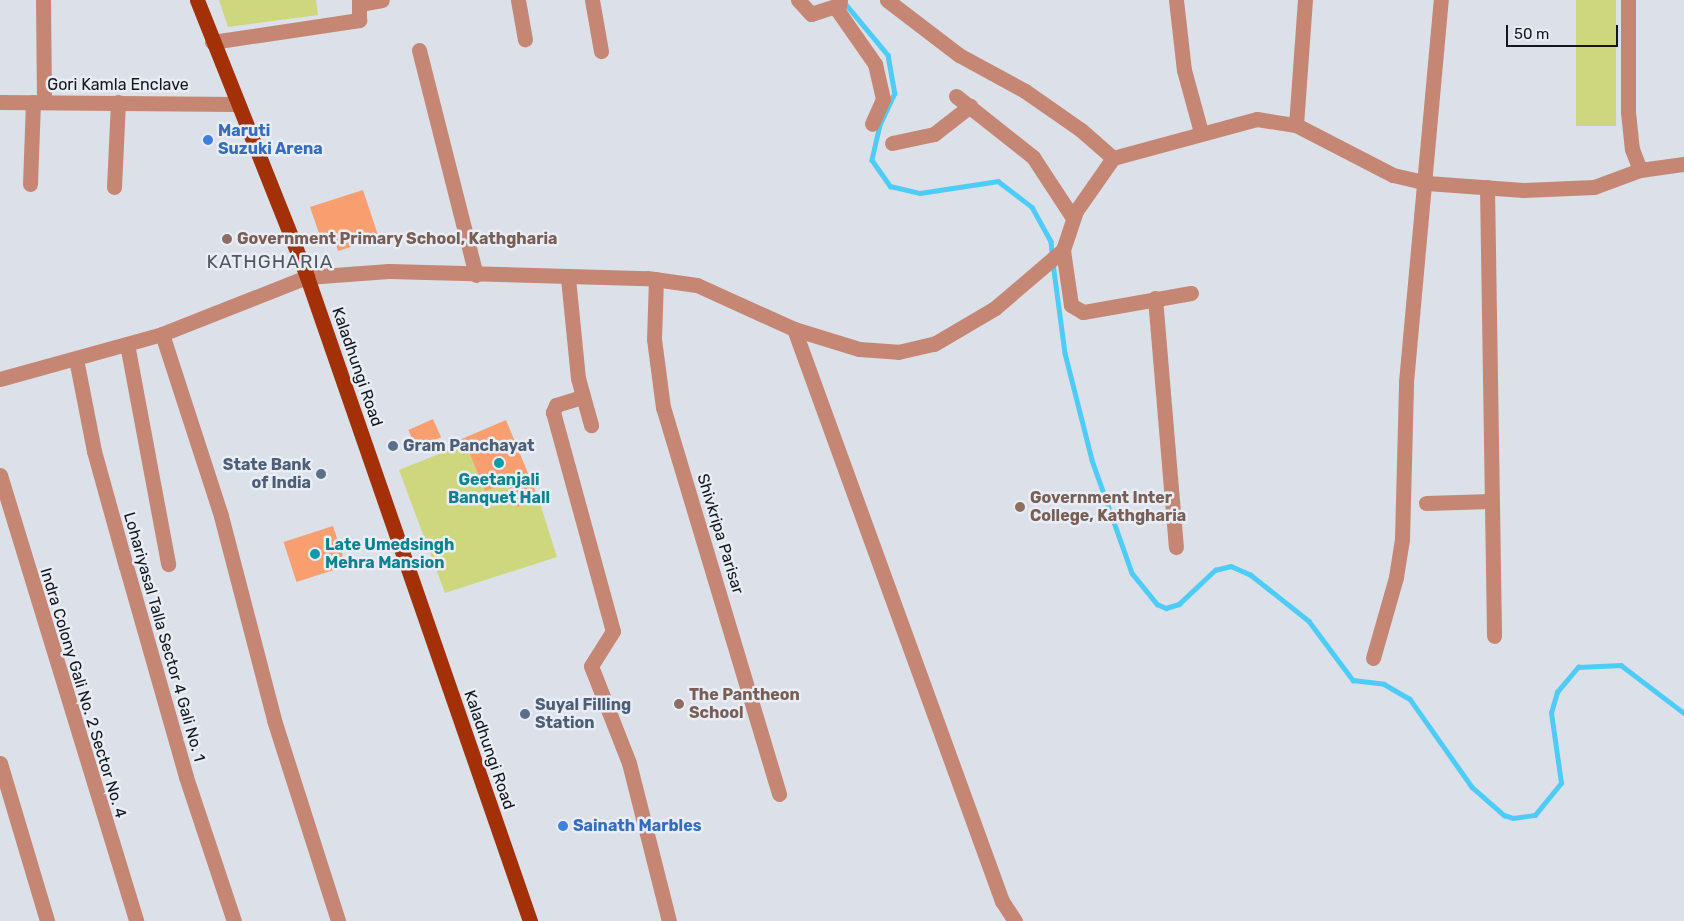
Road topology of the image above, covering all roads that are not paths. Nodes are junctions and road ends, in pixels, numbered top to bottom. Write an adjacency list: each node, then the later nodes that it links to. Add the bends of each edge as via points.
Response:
1 (197, 0): 15 (main road, Kaladhungi Road)
2 (382, 0): 12 (street)
3 (518, 0): 14 (street)
4 (592, 0): 17 (street)
5 (798, 0): 13 (street, via 811,14)
6 (887, 0): 28 (street, via 958,55 1025,91 1081,130)
7 (1176, 0): 26 (street, via 1184,70)
8 (1305, 0): 25 (street)
9 (1441, 0): 31 (street)
10 (1628, 0): 30 (street, via 1628,112 1632,149)
11 (43, 1): 20 (street)
12 (360, 2): 15 (street, via 359,20)
13 (838, 2): 24 (street, via 875,64 883,99)
14 (525, 39)
15 (212, 42): 22 (main road, Kaladhungi Road)
16 (419, 50): 37 (street)
17 (601, 51)
18 (956, 96): 23 (street)
19 (0, 102): 20 (street, Gori Kamla Enclave)
20 (38, 102): 21 (street, Gori Kamla Enclave); 32 (street)
21 (118, 102): 22 (street, Gori Kamla Enclave); 33 (street)
22 (237, 104): 38 (main road, Kaladhungi Road)
23 (970, 106): 27 (street, via 934,134); 35 (street, via 1044,168)
24 (872, 124)
25 (1296, 125): 26 (street, via 1257,119); 31 (street, via 1393,175)
26 (1201, 132): 28 (street)
27 (892, 143)
28 (1113, 158): 35 (street)
29 (1684, 164): 30 (street)
30 (1640, 170): 34 (street, via 1594,187)
31 (1427, 182): 34 (street); 56 (street, via 1406,382 1402,539 1396,577)
32 (30, 184)
33 (114, 186)
34 (1487, 187): 51 (street)
35 (1073, 218): 36 (street)
36 (1063, 250): 42 (street, via 1071,305 1076,310); 43 (street, via 963,331 934,344 898,352 859,349)
37 (476, 275): 38 (street, via 388,271); 39 (street)
38 (307, 277): 44 (street); 63 (main road, Kaladhungi Road)
39 (568, 278): 40 (street); 48 (street)
40 (656, 279): 43 (street, via 697,285); 58 (street, Shivkripa Parisar, via 654,354 664,407)
41 (1191, 293): 42 (street)
42 (1155, 298): 53 (street)
43 (794, 329): 65 (street, via 1002,901)
44 (162, 334): 45 (street); 62 (street, via 220,516 274,720)
45 (127, 344): 46 (street); 54 (street)
46 (76, 359): 47 (street); 61 (street, Lohariyasal Talla Sector 4 Gali No. 1, via 94,451 126,566 186,777)
47 (0, 380)
48 (582, 397): 49 (street); 64 (street, via 556,405 553,412 613,631 591,666 628,762)
49 (590, 425)
50 (0, 475): 60 (street, Indra Colony Gali No. 2 Sector No. 4)
51 (1491, 501): 52 (street); 55 (street)
52 (1426, 503)
53 (1176, 547)
54 (168, 564)
55 (1494, 636)
56 (1373, 658)
57 (0, 763): 59 (street)
58 (779, 794)
59 (48, 921)
60 (136, 921)
61 (234, 921)
62 (338, 921)
63 (530, 921)
64 (670, 921)
65 (1015, 921)

